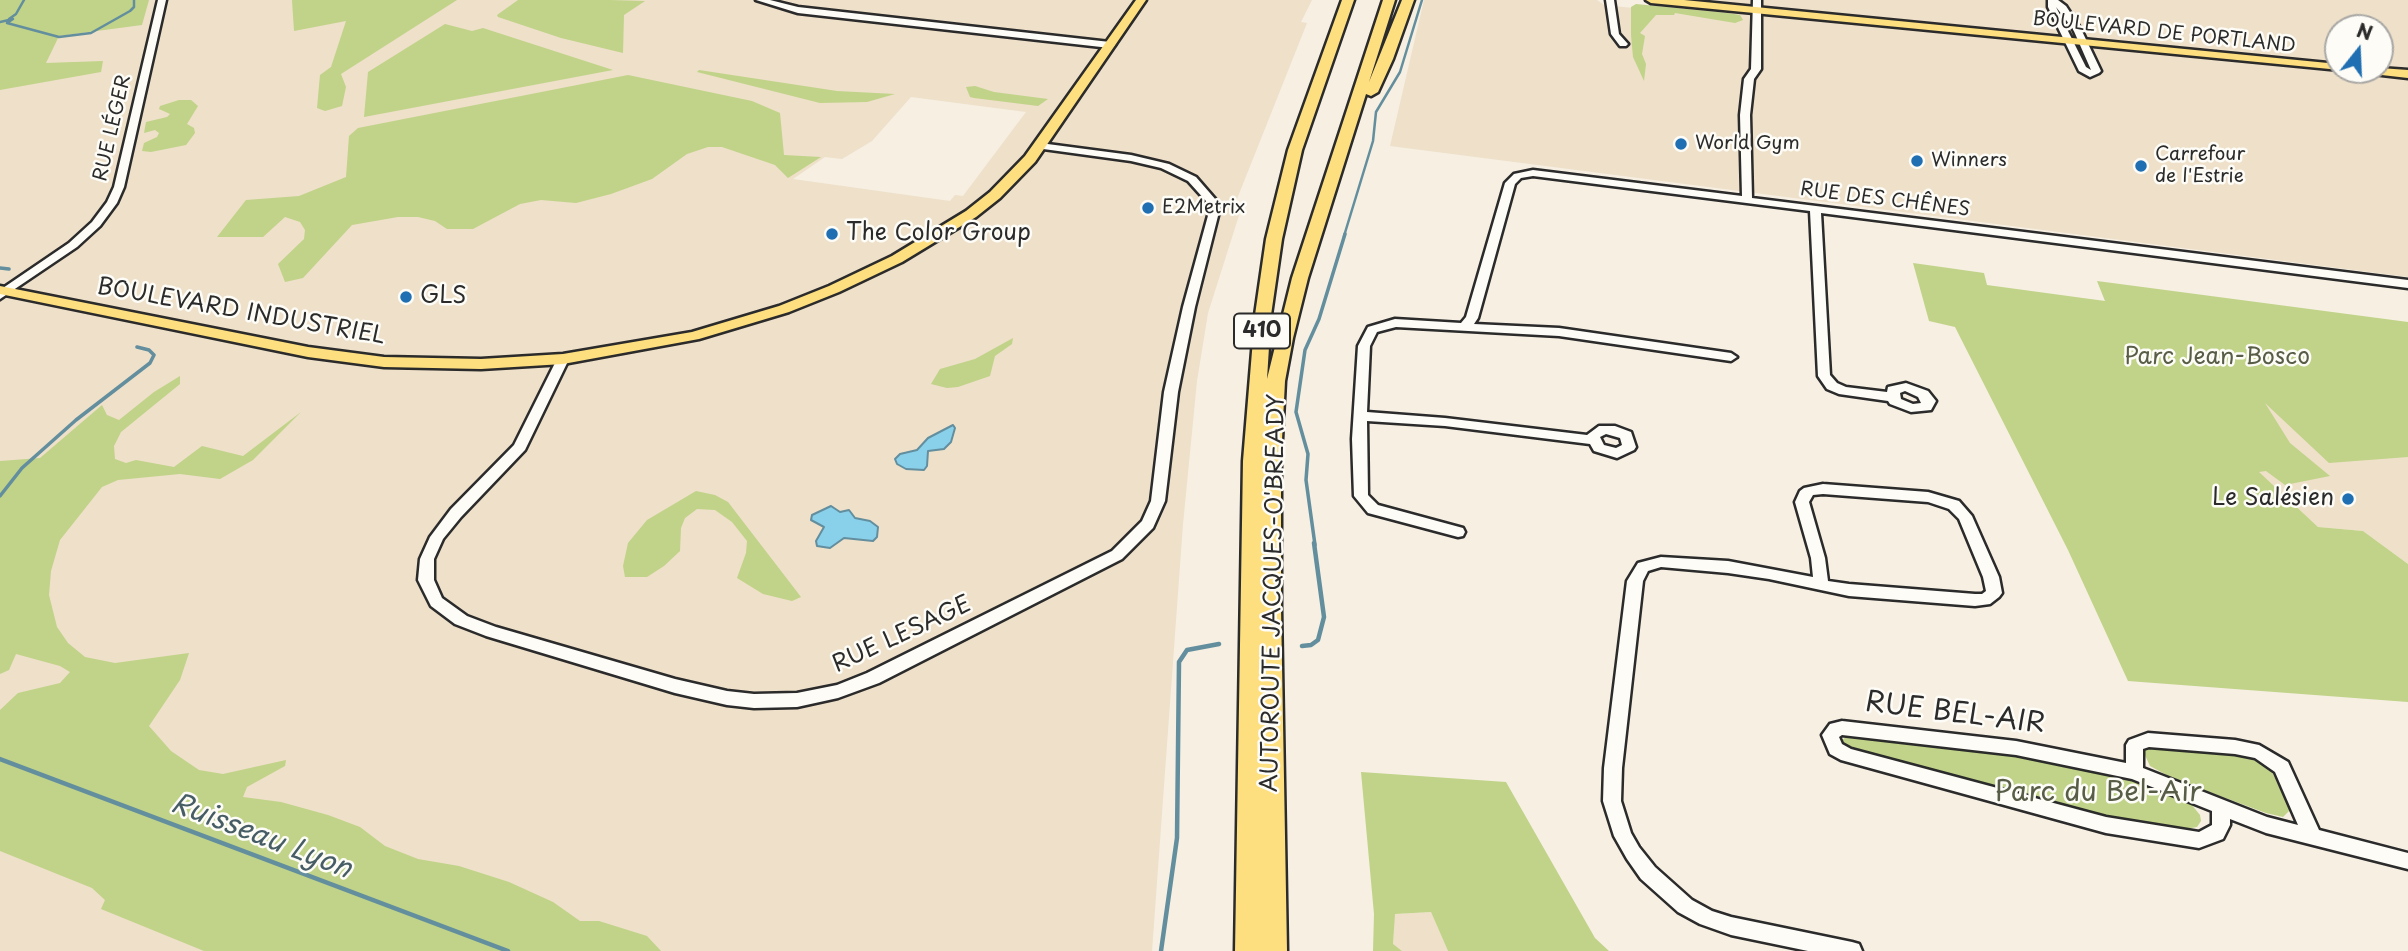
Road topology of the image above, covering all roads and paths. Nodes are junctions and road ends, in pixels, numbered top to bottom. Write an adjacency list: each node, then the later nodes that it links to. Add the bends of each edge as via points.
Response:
1 (162, 0): 23 (street, RUE LÉGER, via 112,203 73,245)
2 (760, 0): 15 (street, via 798,10)
3 (1390, 0): 19 (highway, AUTOROUTE JACQUES-O'BREADY / 410)
4 (1408, 0): 19 (highway, via 1387,59)
5 (1611, 0): 6 (street, via 1615,34 1623,44)
6 (1620, 0)
7 (1651, 0): 12 (main road, BOULEVARD DE PORTLAND)
8 (1727, 0): 12 (main road, BOULEVARD DE PORTLAND)
9 (2052, 0): 13 (street); 14 (street, via 2063,8)
10 (1140, 1): 15 (main road, BOULEVARD INDUSTRIEL)
11 (1347, 2): 37 (highway, AUTOROUTE JACQUES-O'BREADY / 410, via 1290,168 1272,252 1262,332 1253,461)
12 (1754, 4): 13 (main road, BOULEVARD DE PORTLAND); 20 (street, via 1756,69 1751,73 1745,115)
13 (2066, 37): 14 (main road, BOULEVARD DE PORTLAND); 14 (street, via 2082,69 2090,74 2096,71)
14 (2082, 39): 16 (main road, BOULEVARD DE PORTLAND); 17 (main road, BOULEVARD DE PORTLAND)
15 (1110, 45): 18 (main road, BOULEVARD INDUSTRIEL)
16 (2324, 60)
17 (2324, 65)
18 (1040, 146): 26 (main road, BOULEVARD INDUSTRIEL, via 1012,179 971,214 853,281 712,331); 26 (street, RUE LESAGE, via 1165,166 1192,179 1211,200 1211,230 1171,392 1158,501 1148,524 1117,555 873,678 797,700 727,698 492,632 461,620 436,602 426,580 427,559 437,537 520,447)
19 (1339, 156): 36 (highway, AUTOROUTE JACQUES-O'BREADY / 410, via 1289,319 1275,393 1270,595)
20 (1747, 200): 21 (street, RUE DES CHÊNES); 24 (street, RUE DES CHÊNES, via 1549,173 1518,176 1510,183 1474,314)
21 (1815, 209): 22 (street, RUE DES CHÊNES); 27 (street, via 1825,376 1843,391)
22 (2408, 284)
23 (2, 292): 26 (main road, BOULEVARD INDUSTRIEL, via 362,360 460,364)
24 (1465, 326): 25 (street, via 1583,335); 28 (street, via 1395,323 1372,330 1364,346)
25 (1731, 357)
26 (563, 359)
27 (1892, 397)
28 (1360, 416): 29 (street); 30 (street, via 1359,488 1366,504)
29 (1593, 440)
30 (1458, 532)
31 (1821, 585): 31 (street, via 1975,600 1990,597 1994,586 1965,516 1954,505 1928,497 1823,489 1809,491 1802,502); 40 (street, via 1728,567 1661,562 1639,570 1612,801 1633,853 1685,906 1731,926)
32 (2134, 772): 33 (street, RUE BEL-AIR); 33 (street, RUE BEL-AIR, via 2016,748 1842,728 1830,735 1832,744 1847,755 2106,825 2200,840 2217,833); 34 (street, via 2135,745 2148,740 2259,752 2282,767)
33 (2221, 808): 34 (street, RUE BEL-AIR)
34 (2313, 838): 35 (street, RUE BEL-AIR)
35 (2408, 861)
36 (1273, 877): 38 (highway, AUTOROUTE JACQUES-O'BREADY / 410); 39 (highway)
37 (1246, 951)
38 (1274, 951)
39 (1287, 951)
40 (1852, 951)

